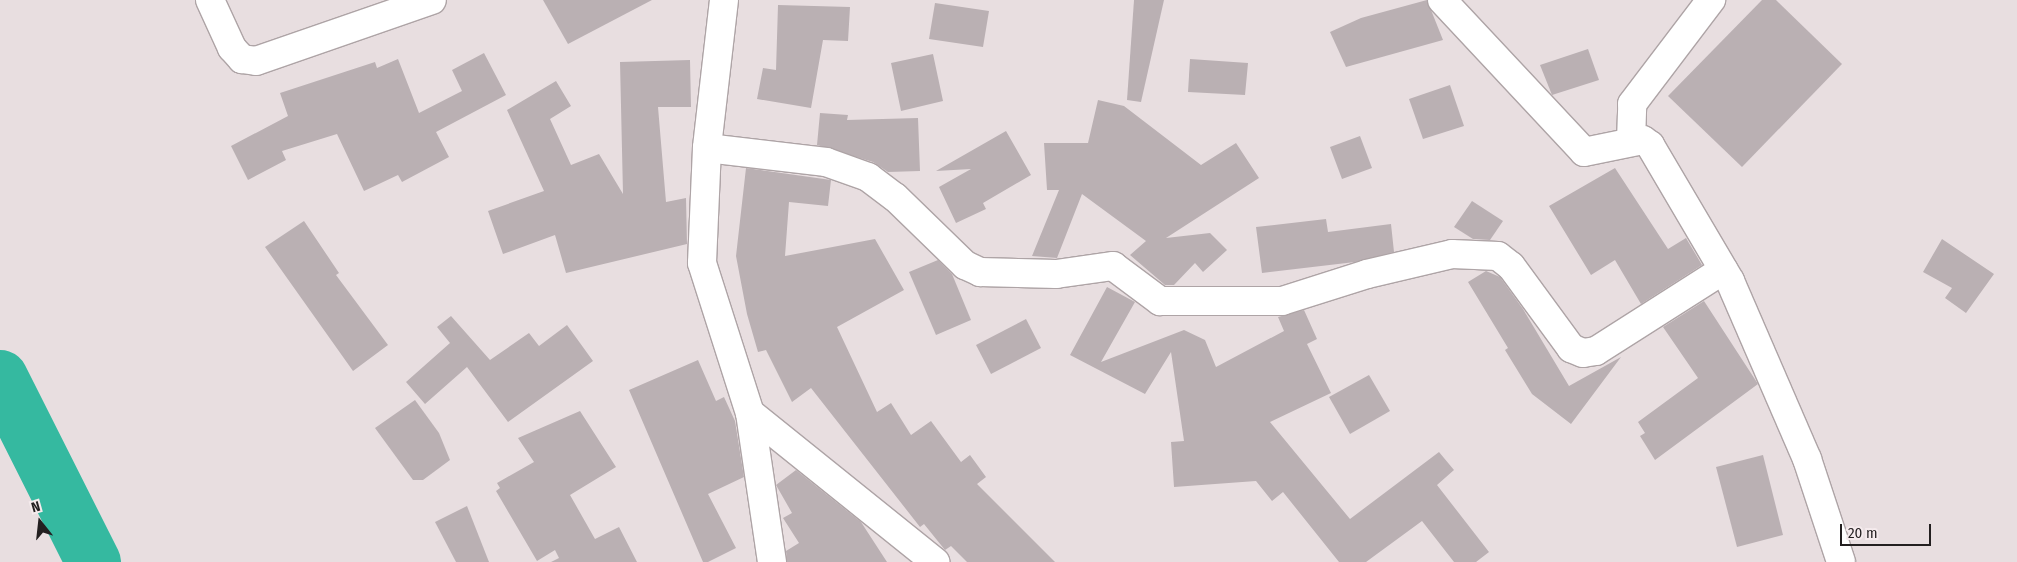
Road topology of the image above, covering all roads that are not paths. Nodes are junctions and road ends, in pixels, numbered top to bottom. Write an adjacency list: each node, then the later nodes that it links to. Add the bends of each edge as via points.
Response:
1 (210, 0): 2 (street, via 232,48 242,59 256,61)
2 (432, 0)
3 (724, 0): 7 (street)
4 (1442, 0): 6 (street, via 1584,152)
5 (1711, 0): 6 (street, via 1632,104)
6 (1631, 141): 8 (street, via 1643,140 1650,145)
7 (707, 148): 8 (street, via 826,162 868,177 895,196 965,265 980,272 1056,274 1113,266 1160,301 1282,300 1366,274 1452,254 1498,256 1511,266 1572,348 1583,353 1596,351); 9 (street, via 702,263)
8 (1723, 270): 12 (street, via 1807,460)
9 (750, 413): 10 (street); 11 (street)
10 (772, 562)
11 (935, 562)
12 (1841, 562)

